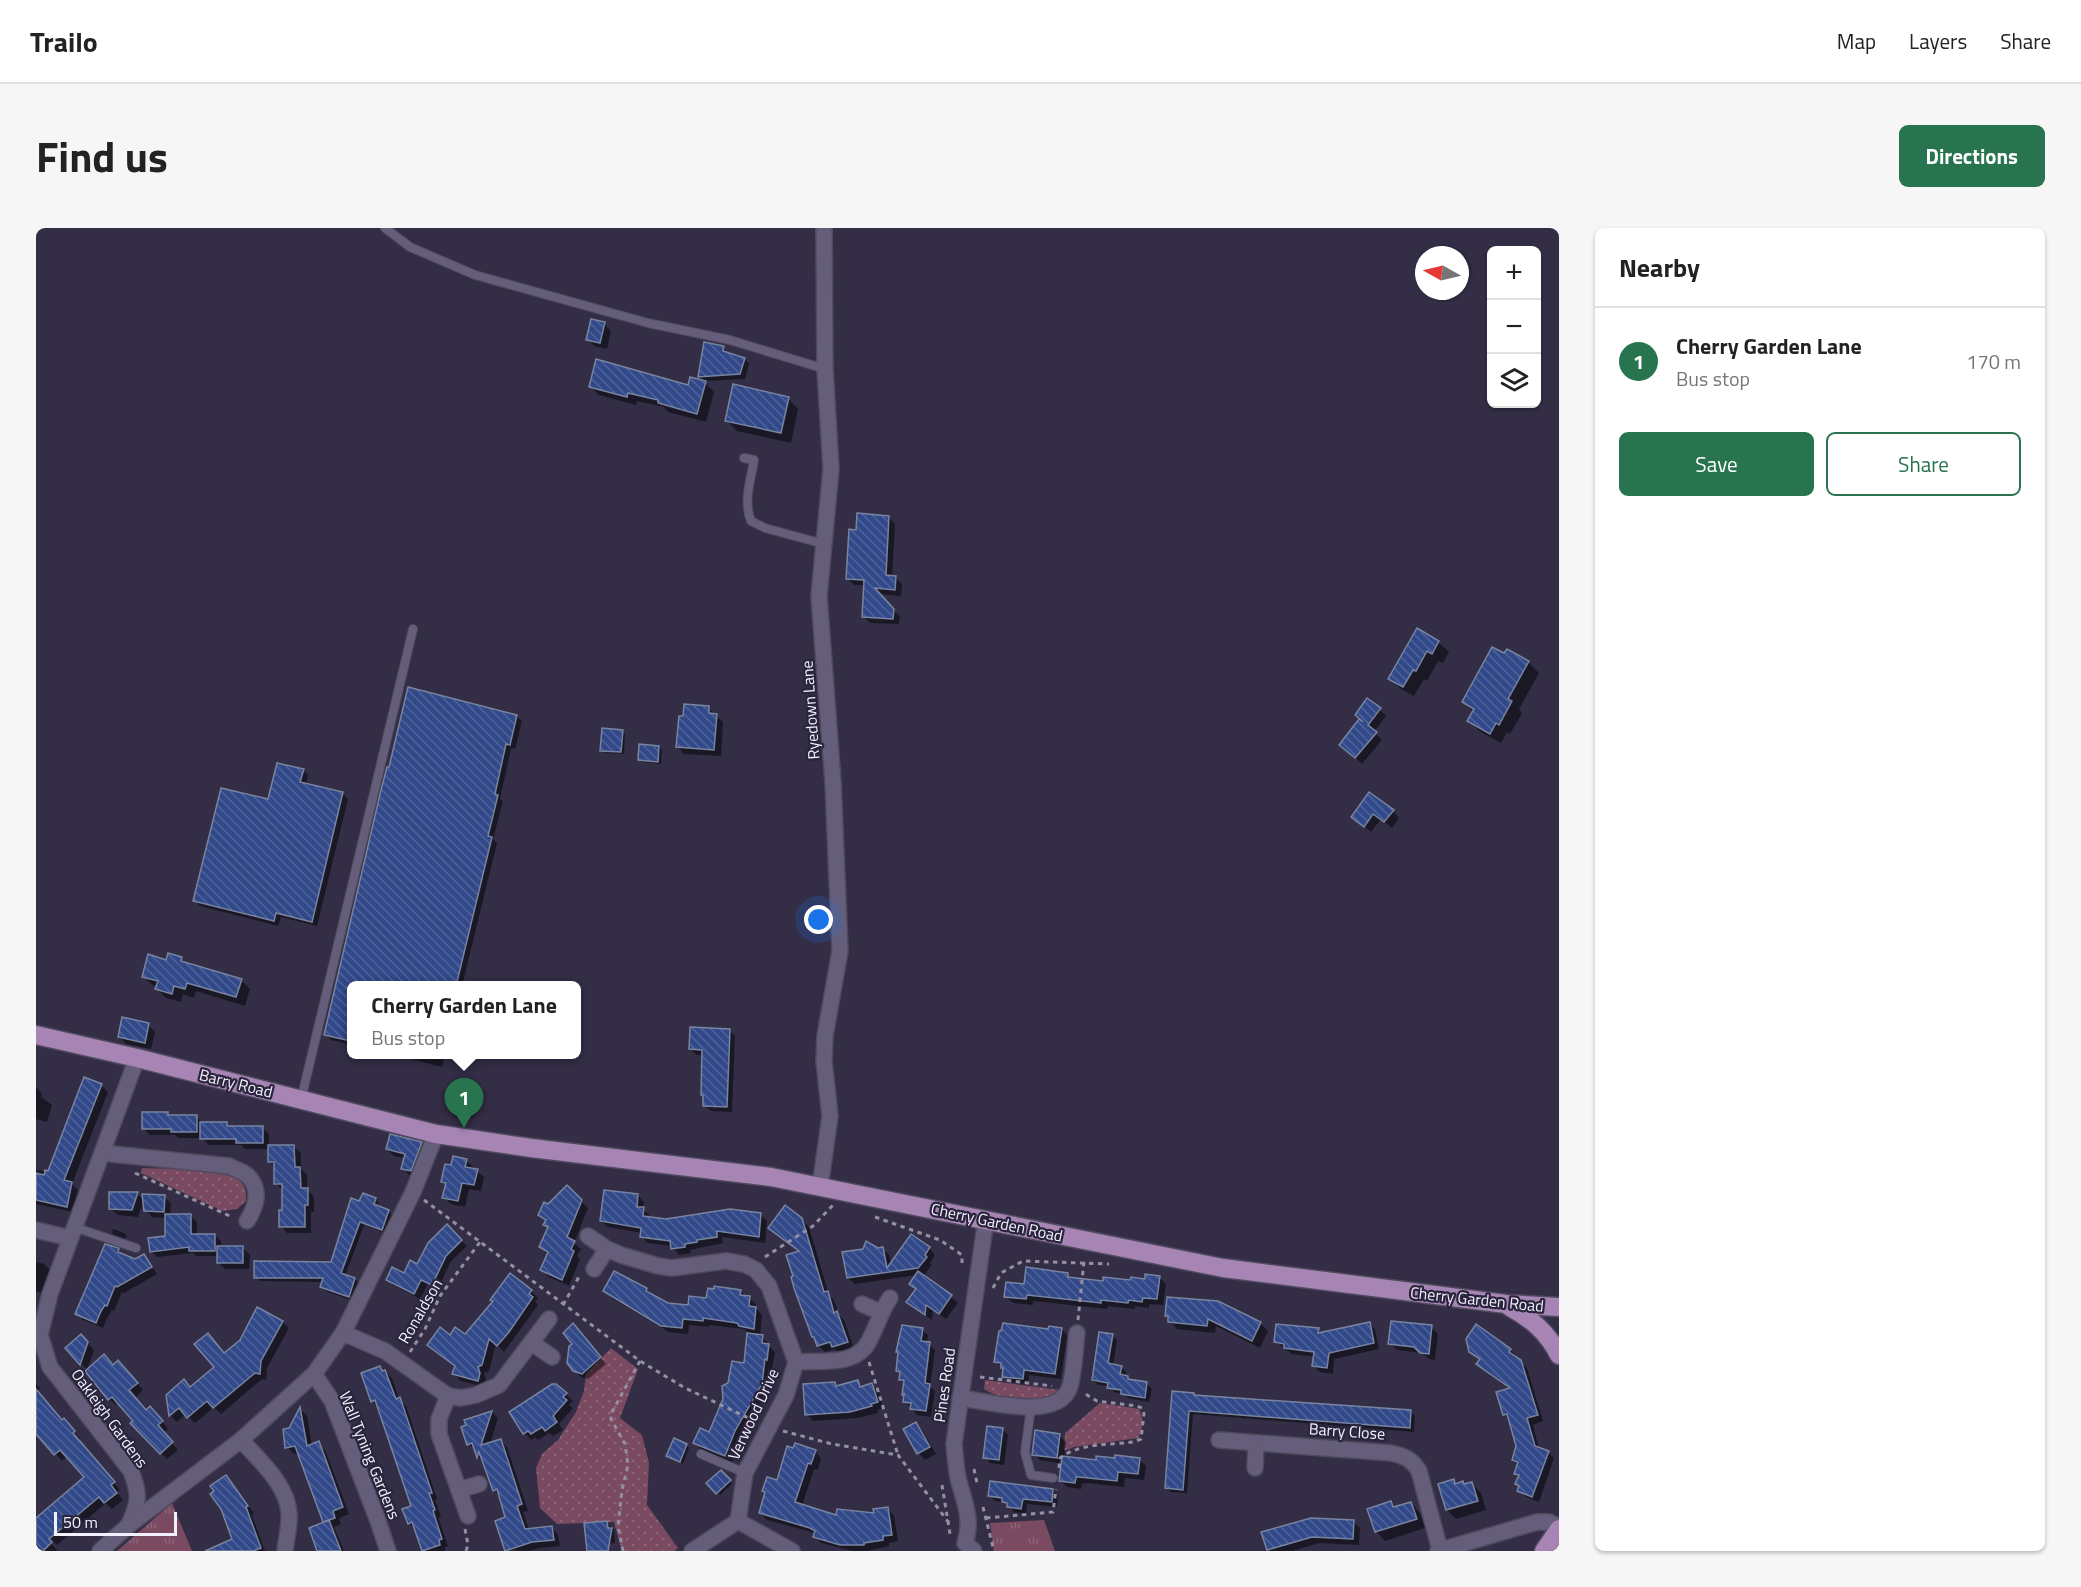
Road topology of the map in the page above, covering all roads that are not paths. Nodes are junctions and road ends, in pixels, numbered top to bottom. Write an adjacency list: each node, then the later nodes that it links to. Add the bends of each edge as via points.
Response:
1 (384, 228): 3 (lane, via 410,247 475,275 648,323 730,340)
2 (824, 228): 3 (street, Ryedown Lane)
3 (825, 369): 5 (street, Ryedown Lane, via 831,469)
4 (744, 458): 5 (lane, via 754,460 747,502 751,521)
5 (824, 544): 12 (street, Ryedown Lane, via 819,596 840,951 825,1036 830,1116)
6 (413, 629): 9 (lane)
7 (36, 1035): 8 (main road, Barry Road)
8 (137, 1058): 9 (main road, Barry Road); 11 (street, Oakleigh Gardens)
9 (301, 1100): 10 (main road, Barry Road)
10 (436, 1134): 12 (main road, Cherry Garden Road, via 759,1175); 27 (street, via 413,1192)
11 (102, 1154): 14 (street, via 228,1166 247,1175 257,1193); 16 (street, Oakleigh Gardens)
12 (820, 1187): 13 (main road, Cherry Garden Road)
13 (986, 1219): 23 (main road, Cherry Garden Road, via 1223,1268); 36 (street, Pines Road)
14 (247, 1221)
15 (36, 1230): 16 (street)
16 (72, 1232): 18 (lane); 29 (street, Oakleigh Gardens)
17 (588, 1236): 19 (street)
18 (136, 1248)
19 (607, 1249): 20 (street); 33 (street, Verwood Drive, via 672,1268 726,1262 756,1270 769,1286)
20 (594, 1269)
21 (890, 1298): 25 (street)
22 (862, 1304): 25 (street)
23 (1506, 1304): 24 (main road, Cherry Garden Road); 31 (main road, via 1544,1330)
24 (1559, 1307)
25 (880, 1312): 33 (street, via 870,1340 854,1357)
26 (549, 1320): 30 (street)
27 (343, 1333): 34 (street); 35 (street, via 385,1351)
28 (1077, 1334): 37 (street, via 1070,1388 1060,1402)
29 (38, 1335): 49 (street, Oakleigh Gardens, via 50,1367 131,1471 138,1490 137,1507)
30 (532, 1343): 32 (street); 35 (street, via 499,1385 476,1395)
31 (1559, 1355)
32 (552, 1357)
33 (796, 1362): 43 (street, Verwood Drive, via 786,1395)
34 (314, 1374): 38 (street); 54 (street, Wall Tyning Gardens, via 332,1401)
35 (448, 1396): 46 (street, via 439,1419 439,1434)
36 (960, 1398): 37 (street); 51 (street, Pines Road, via 954,1444 969,1519)
37 (1031, 1407): 44 (lane, via 1025,1452 1031,1475)
38 (241, 1440): 49 (street); 53 (street, via 284,1493 289,1513)
39 (1219, 1440): 40 (street, Barry Close)
40 (1257, 1443): 42 (street); 57 (street, Barry Close, via 1391,1453 1414,1462)
41 (701, 1454): 43 (lane)
42 (1255, 1468)
43 (745, 1473): 48 (street, Verwood Drive)
44 (1055, 1479)
45 (479, 1484): 46 (street)
46 (459, 1490): 47 (street)
47 (468, 1516)
48 (738, 1521): 55 (street); 56 (street)
49 (129, 1525): 52 (street)
50 (1559, 1528): 57 (street, via 1549,1522 1537,1522); 58 (main road)
51 (961, 1547)
52 (99, 1551)
53 (285, 1551)
54 (388, 1551)
55 (692, 1551)
56 (792, 1551)
57 (1439, 1551)
58 (1544, 1551)

